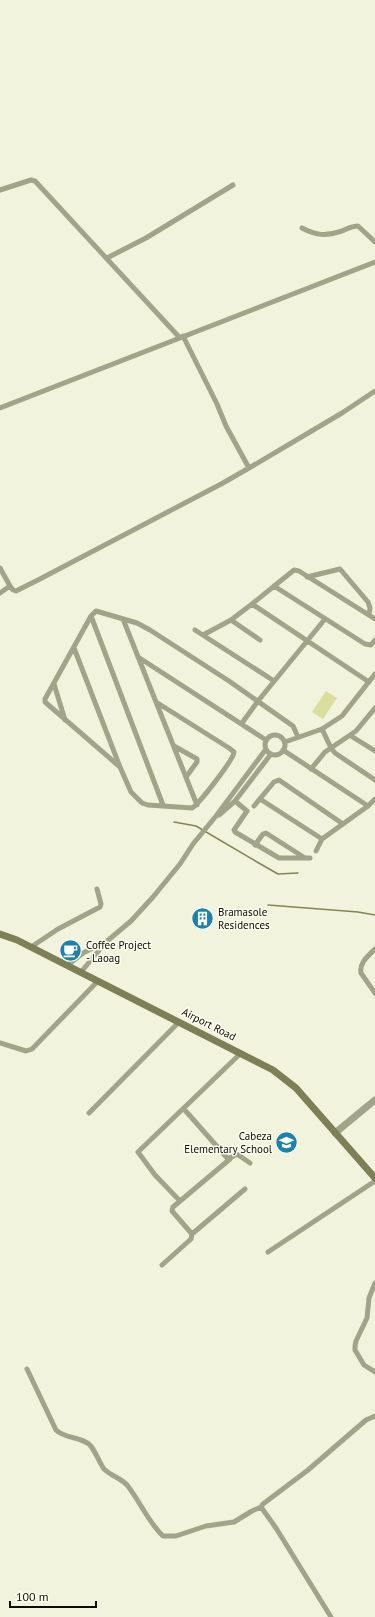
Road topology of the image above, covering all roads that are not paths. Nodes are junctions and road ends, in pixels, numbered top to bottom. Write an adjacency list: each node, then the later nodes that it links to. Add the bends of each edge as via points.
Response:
1 (234, 185): 5 (street, via 146,238)
2 (0, 190): 5 (street, via 35,181)
3 (302, 228): 4 (street, via 321,235 358,226)
4 (375, 242)
5 (107, 258): 7 (street)
6 (375, 262): 7 (street)
7 (181, 337): 9 (street); 10 (street)
8 (375, 391): 10 (street)
9 (0, 408)
10 (249, 468): 13 (street, via 223,484 16,591)
11 (0, 568): 13 (street)
12 (307, 577): 14 (street, via 294,570); 17 (street); 17 (street, via 341,570 369,603)
13 (10, 586): 15 (street)
14 (274, 586): 16 (street); 20 (street)
15 (0, 593)
16 (252, 604): 22 (street); 27 (street)
17 (369, 615): 21 (street)
18 (91, 616): 19 (street, via 96,611); 28 (street); 60 (street)
19 (123, 619): 29 (street); 34 (street, via 150,630)
20 (325, 619): 26 (street, via 365,644 370,645); 27 (street)
21 (375, 619)
22 (231, 620): 24 (street); 25 (street)
23 (195, 630): 24 (street)
24 (203, 635): 31 (street)
25 (260, 640)
26 (375, 640)
27 (307, 641): 31 (street); 32 (street)
28 (74, 648): 33 (street); 51 (street)
29 (138, 657): 35 (street); 39 (street)
30 (375, 674): 32 (street)
31 (274, 681): 34 (street)
32 (369, 682): 40 (street, via 342,716)
33 (54, 684): 38 (street); 38 (street, via 45,702)
34 (258, 701): 39 (street); 42 (street, via 293,726)
35 (156, 702): 45 (street); 61 (street, via 234,752 233,757)
36 (375, 708): 37 (street)
37 (373, 716): 41 (street)
38 (65, 720): 51 (street)
39 (242, 723): 43 (street)
40 (322, 729): 42 (street); 46 (street)
41 (351, 736): 46 (street); 49 (street)
42 (298, 737): 44 (street)
43 (266, 740): 44 (street, via 276,735); 47 (street)
44 (284, 742): 48 (street)
45 (174, 746): 54 (street); 54 (street, via 197,759)
46 (330, 748): 52 (street); 56 (street)
47 (266, 749): 50 (street); 53 (street)
48 (283, 750): 50 (street, via 276,755); 52 (street)
49 (375, 751)
50 (270, 754): 55 (street)
51 (120, 767): 60 (street, via 136,798 148,805)
52 (311, 769): 63 (street)
53 (248, 774): 55 (street); 64 (street)
54 (186, 777): 61 (street)
55 (253, 778): 59 (street)
56 (375, 780)
57 (260, 799): 62 (street); 65 (street, via 274,782 279,780); 66 (street)
58 (375, 799): 63 (street)
59 (235, 801): 64 (street); 67 (street, via 247,811 234,831)
60 (163, 805): 61 (street, via 189,809)
61 (197, 805)
62 (254, 806)
63 (368, 806): 65 (street)
64 (216, 816): 71 (street, via 153,897 132,921)
65 (343, 824): 66 (street)
66 (322, 839): 68 (street)
67 (255, 845): 67 (street, via 266,833 307,858 279,858)
68 (316, 851)
69 (97, 889): 72 (street, via 100,907 58,929)
70 (0, 934): 72 (main road, Airport Road)
71 (106, 942): 74 (street, via 83,953); 75 (street)
72 (31, 947): 74 (main road, Airport Road)
73 (375, 949): 77 (street, via 360,969)
74 (68, 965): 75 (main road, Airport Road)
75 (81, 972): 76 (main road, Airport Road)
76 (98, 981): 78 (main road, Airport Road); 79 (street, via 32,1050 26,1051)
77 (375, 993)
78 (179, 1022): 80 (main road, Airport Road); 83 (street)
79 (0, 1044)
80 (241, 1052): 82 (street); 84 (main road, Airport Road, via 273,1070 296,1088)
81 (375, 1100): 84 (street)
82 (184, 1109): 85 (street); 90 (street, via 138,1152)
83 (88, 1112)
84 (335, 1133): 87 (main road, Airport Road)
85 (230, 1159): 86 (street, via 237,1154); 90 (street)
86 (250, 1163)
87 (375, 1178)
88 (375, 1181): 92 (street)
89 (245, 1189): 91 (street)
90 (180, 1201): 91 (street, via 172,1211)
91 (192, 1234): 93 (street, via 191,1239)
92 (268, 1252)
93 (162, 1264)
94 (375, 1283): 96 (street, via 369,1298 367,1318 355,1346 364,1365)
95 (27, 1369): 98 (street, via 56,1430 90,1446 104,1468 126,1484 163,1536 176,1536 206,1526 234,1522)
96 (375, 1372)
97 (375, 1416): 98 (street, via 358,1427)
98 (261, 1508): 99 (street)
99 (331, 1617)

